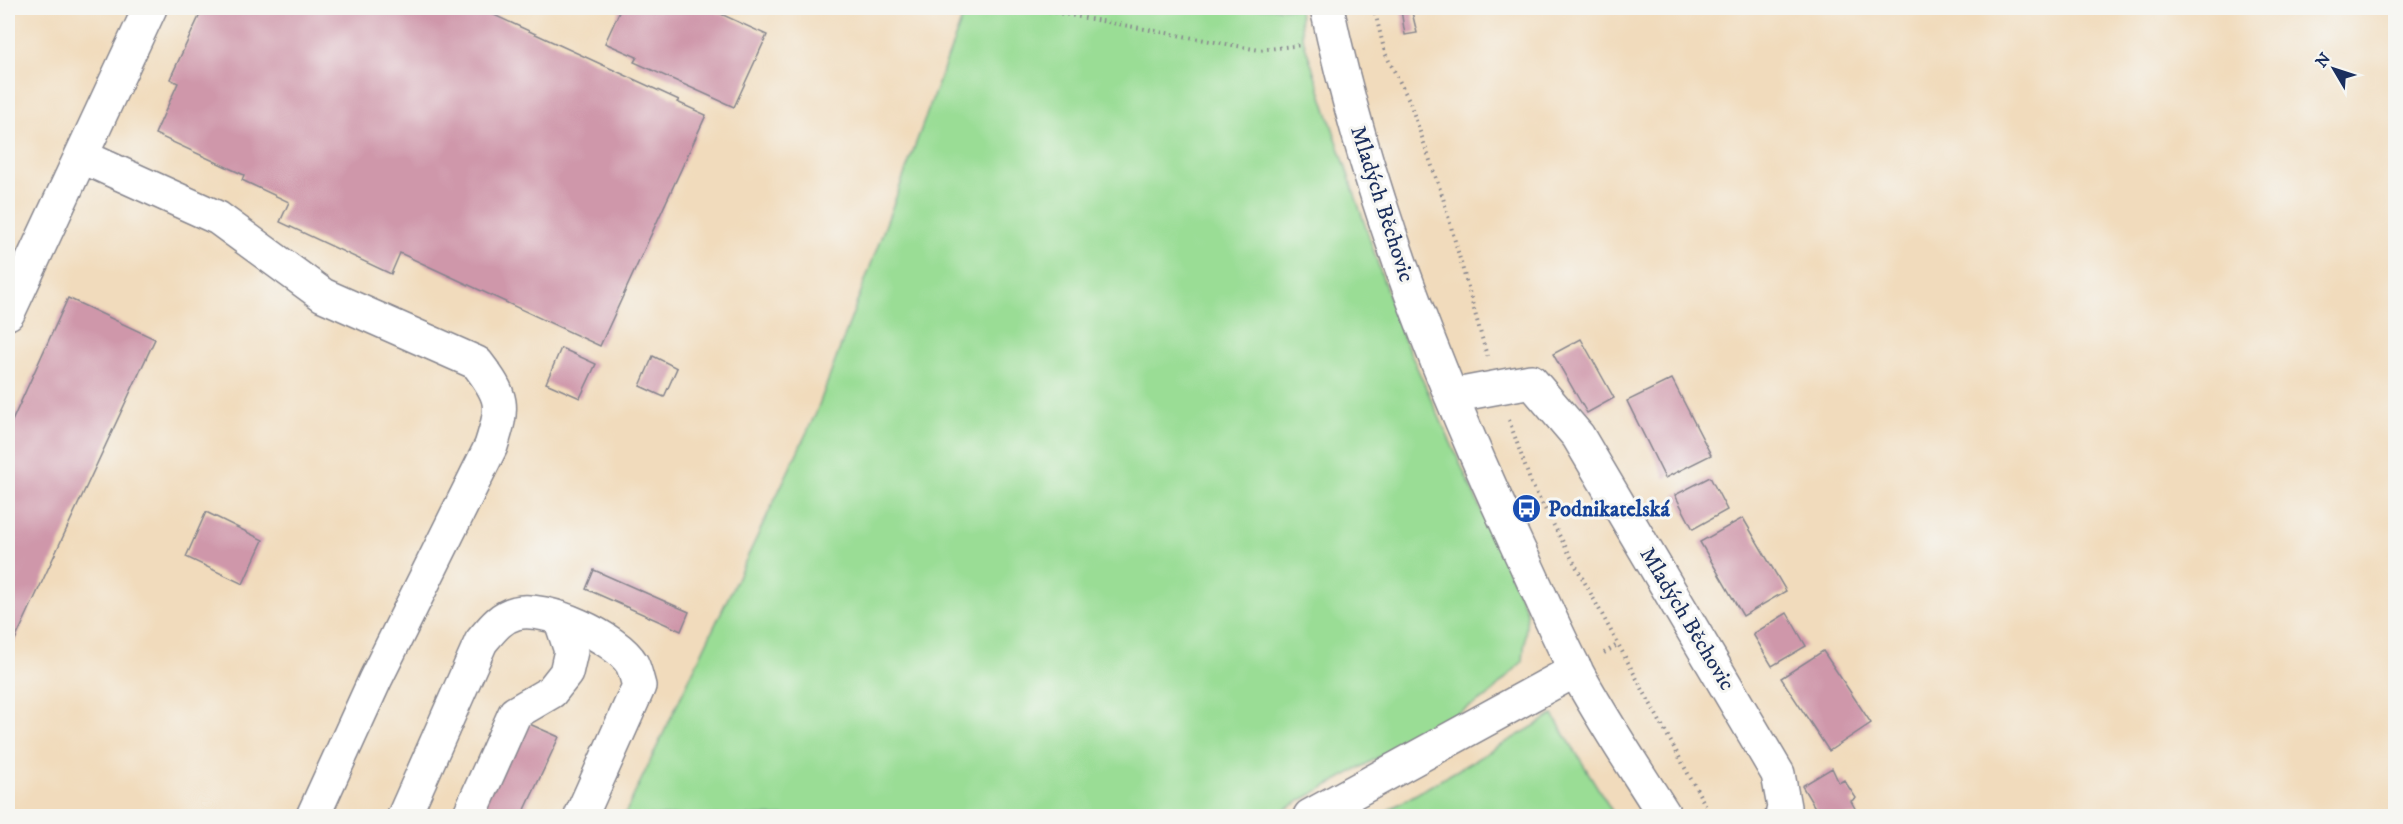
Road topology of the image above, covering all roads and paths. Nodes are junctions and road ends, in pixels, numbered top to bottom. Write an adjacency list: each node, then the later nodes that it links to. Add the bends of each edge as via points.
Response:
1 (150, 8): 6 (street)
2 (1031, 8): 4 (path, via 1259,50 1298,46)
3 (1374, 8): 5 (path)
4 (1329, 19): 8 (street, Mladých Běchovic, via 1392,242)
5 (1377, 22)
6 (81, 156): 7 (street); 11 (street, via 218,218 323,295 477,363 492,382 499,401 502,411 491,446 375,680)
7 (8, 313)
8 (1451, 396): 10 (street, Mladých Běchovic); 17 (street, Mladých Běchovic, via 1531,381 1578,436 1778,774)
9 (560, 618): 12 (street, via 516,612 501,619 481,642); 13 (street, via 571,651 566,673 551,692 515,713); 14 (street, via 613,644 631,663 639,686)
10 (1575, 670): 15 (street); 16 (street, Mladých Běchovic)
11 (313, 816)
12 (404, 816)
13 (469, 816)
14 (581, 816)
15 (1310, 816)
16 (1665, 816)
17 (1782, 816)

